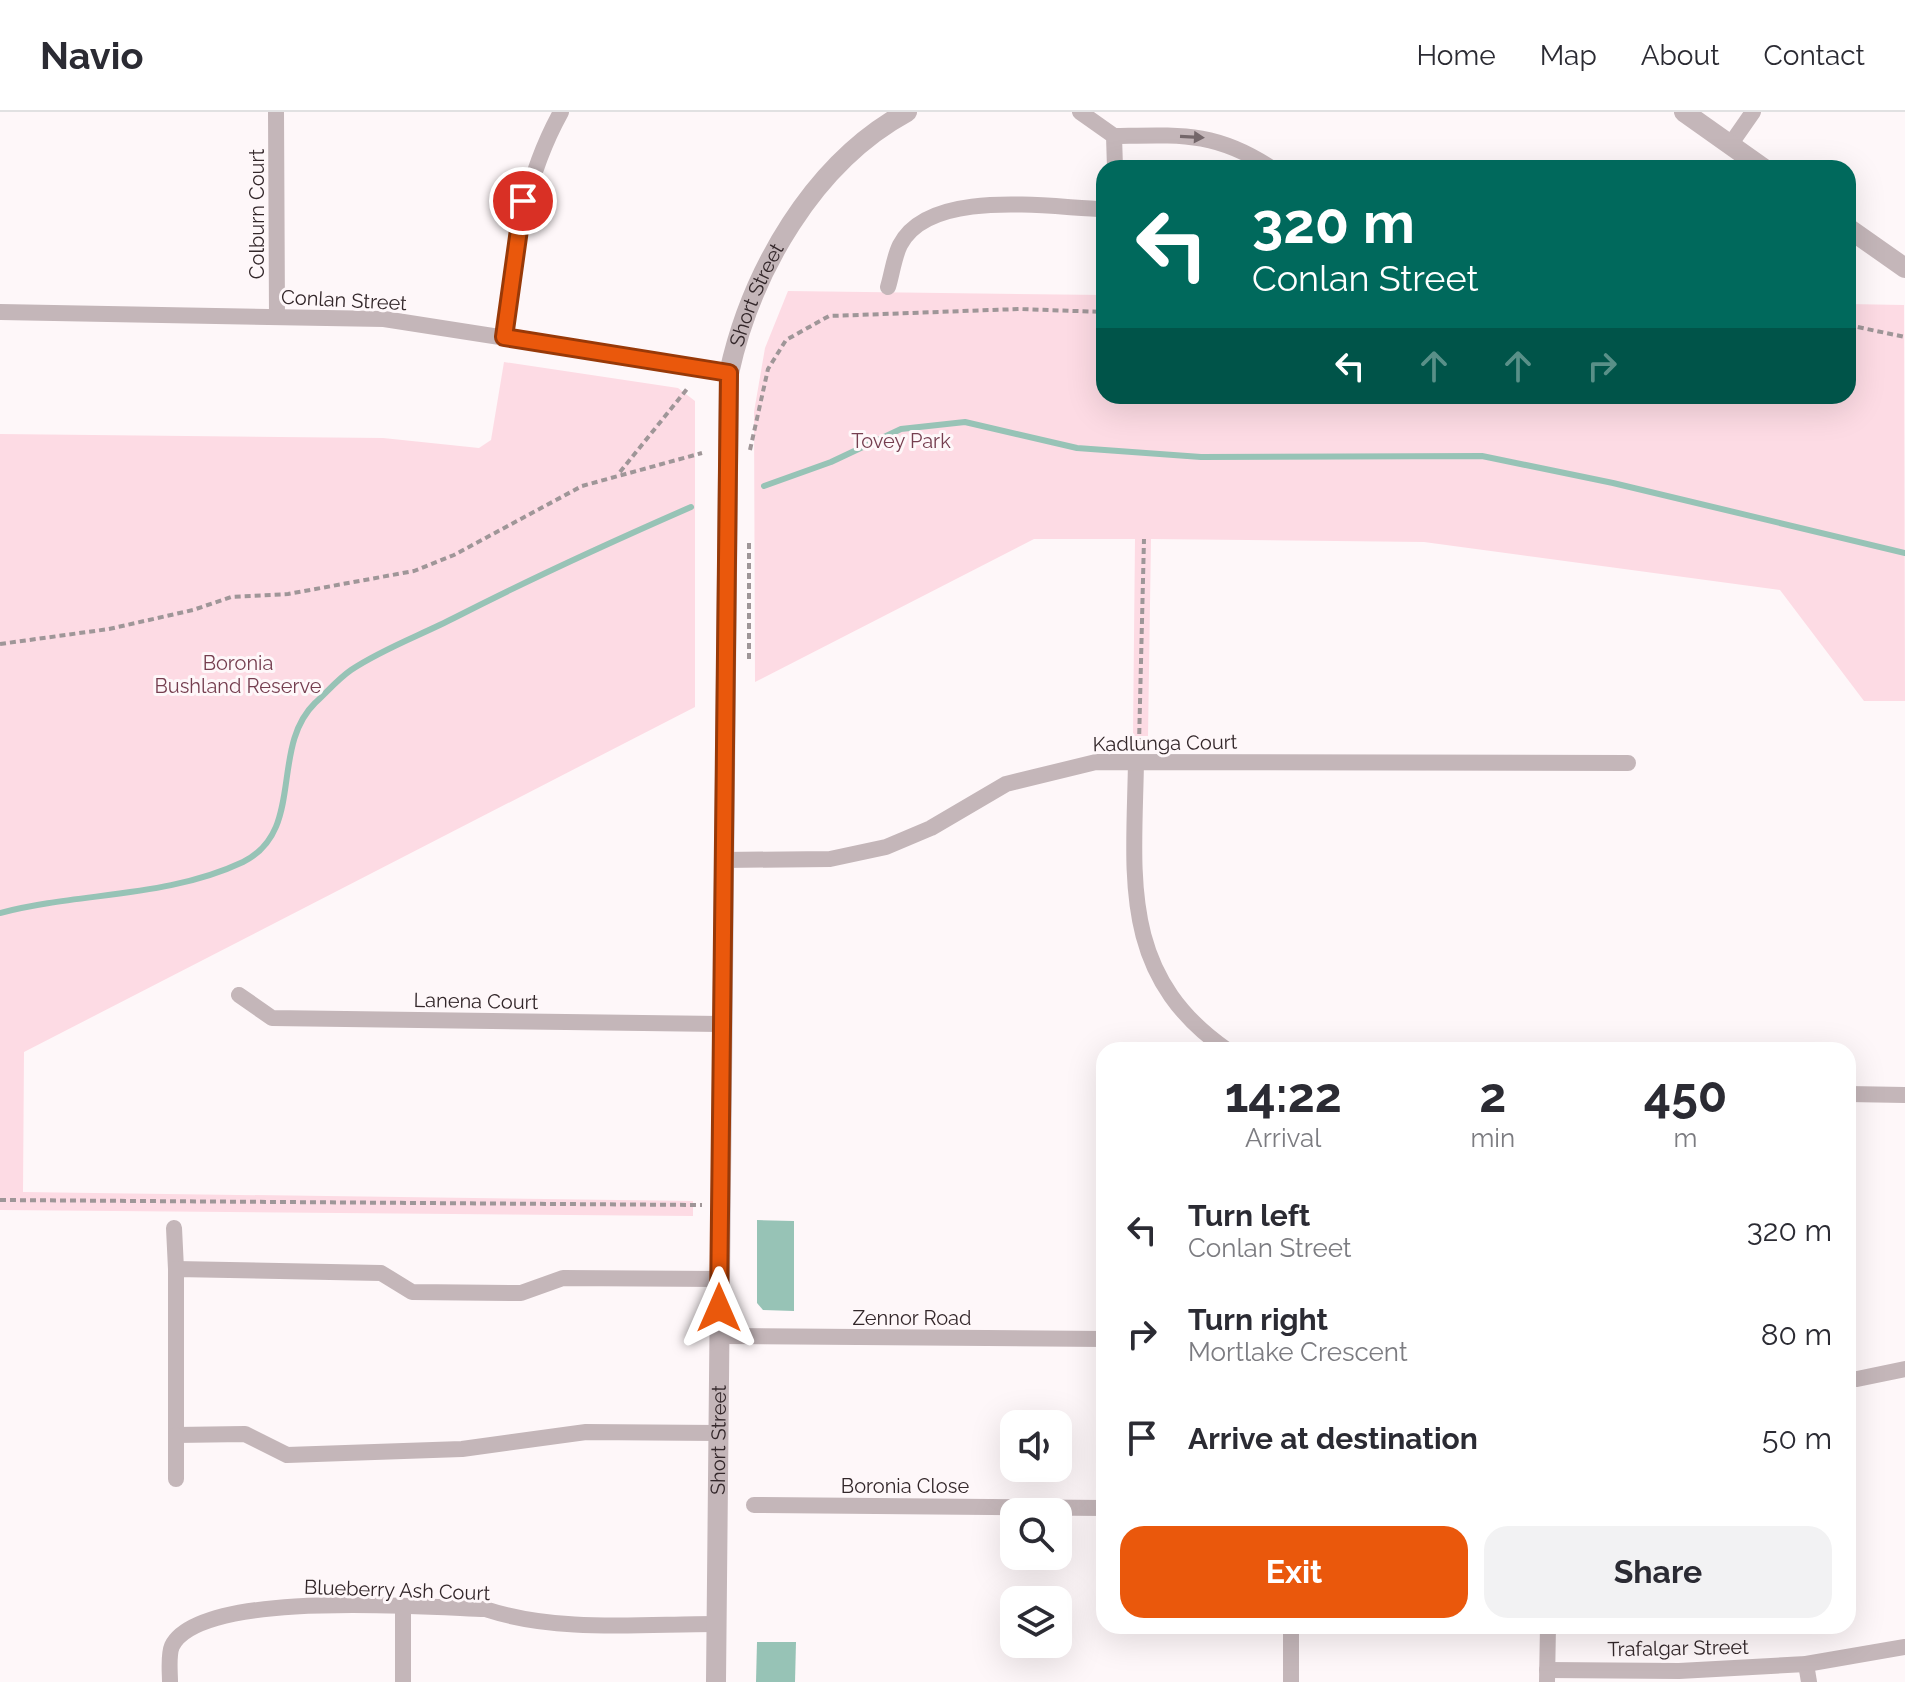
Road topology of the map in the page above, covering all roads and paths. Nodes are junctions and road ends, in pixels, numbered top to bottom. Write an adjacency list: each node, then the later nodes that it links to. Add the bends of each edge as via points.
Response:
1 (276, 112): 18 (street, Colburn Court)
2 (561, 112): 20 (street, via 523,201)
3 (907, 112): 22 (street, Short Street, via 845,159 779,243 739,329)
4 (1080, 112): 7 (street)
5 (1684, 112): 8 (street)
6 (1753, 112): 8 (street)
7 (1114, 136): 9 (street); 10 (street, one-way to 10, via 1210,138)
8 (1730, 145): 11 (street)
9 (1115, 160)
10 (1259, 160)
11 (1752, 160)
12 (1096, 209): 15 (street, via 987,206 937,213 920,222 900,244)
13 (1856, 234): 14 (street)
14 (1905, 268)
15 (888, 287)
16 (0, 312): 18 (street, Conlan Street)
17 (1096, 312): 24 (path, via 829,316 786,340 768,369)
18 (277, 316): 20 (street, Conlan Street, via 384,319)
19 (1856, 327): 21 (path)
20 (504, 337): 22 (street, Conlan Street)
21 (1905, 337)
22 (729, 373): 33 (street, Short Street)
23 (687, 389): 26 (path)
24 (750, 451)
25 (702, 453): 26 (path)
26 (618, 473): 29 (path, via 414,571 288,594 231,597 109,629)
27 (749, 531): 30 (path)
28 (1144, 539): 31 (path)
29 (0, 644)
30 (749, 659)
31 (1136, 762): 32 (street, Kadlunga Court); 33 (street, Kadlunga Court, via 1096,762 1006,784 931,828 886,847 830,859); 36 (street, via 1134,892 1145,948 1171,998)
32 (1628, 763)
33 (723, 860): 35 (street, Short Street)
34 (239, 995): 35 (street, Lanena Court, via 272,1018)
35 (720, 1024): 40 (street, Short Street)
36 (1215, 1042)
37 (1856, 1094): 38 (street)
38 (1905, 1095)
39 (0, 1200): 40 (path)
40 (719, 1205): 43 (street, Short Street)
41 (174, 1228): 42 (street)
42 (176, 1269): 43 (street, via 381,1273 412,1292 521,1293 563,1278); 49 (street)
43 (719, 1279): 44 (street, Short Street)
44 (720, 1336): 45 (street, Zennor Road); 48 (street, Short Street)
45 (1096, 1339)
46 (1905, 1369): 47 (street)
47 (1857, 1379)
48 (718, 1433): 49 (street, via 586,1432 462,1449 287,1455 245,1434); 54 (street, Short Street)
49 (176, 1435): 50 (street)
50 (176, 1479)
51 (754, 1505): 52 (street, Boronia Close)
52 (1096, 1508)
53 (403, 1606): 54 (street, Blueberry Ash Court, via 485,1609 554,1624); 60 (street, Blueberry Ash Court, via 272,1606 186,1628 171,1647); 61 (street)
54 (716, 1624): 62 (street, Short Street)
55 (1291, 1634): 63 (street)
56 (1548, 1634): 59 (street)
57 (1905, 1647): 58 (street, Trafalgar Street)
58 (1806, 1664): 59 (street, Trafalgar Street); 64 (street)
59 (1547, 1676)
60 (170, 1682)
61 (403, 1682)
62 (716, 1682)
63 (1291, 1682)
64 (1809, 1682)

